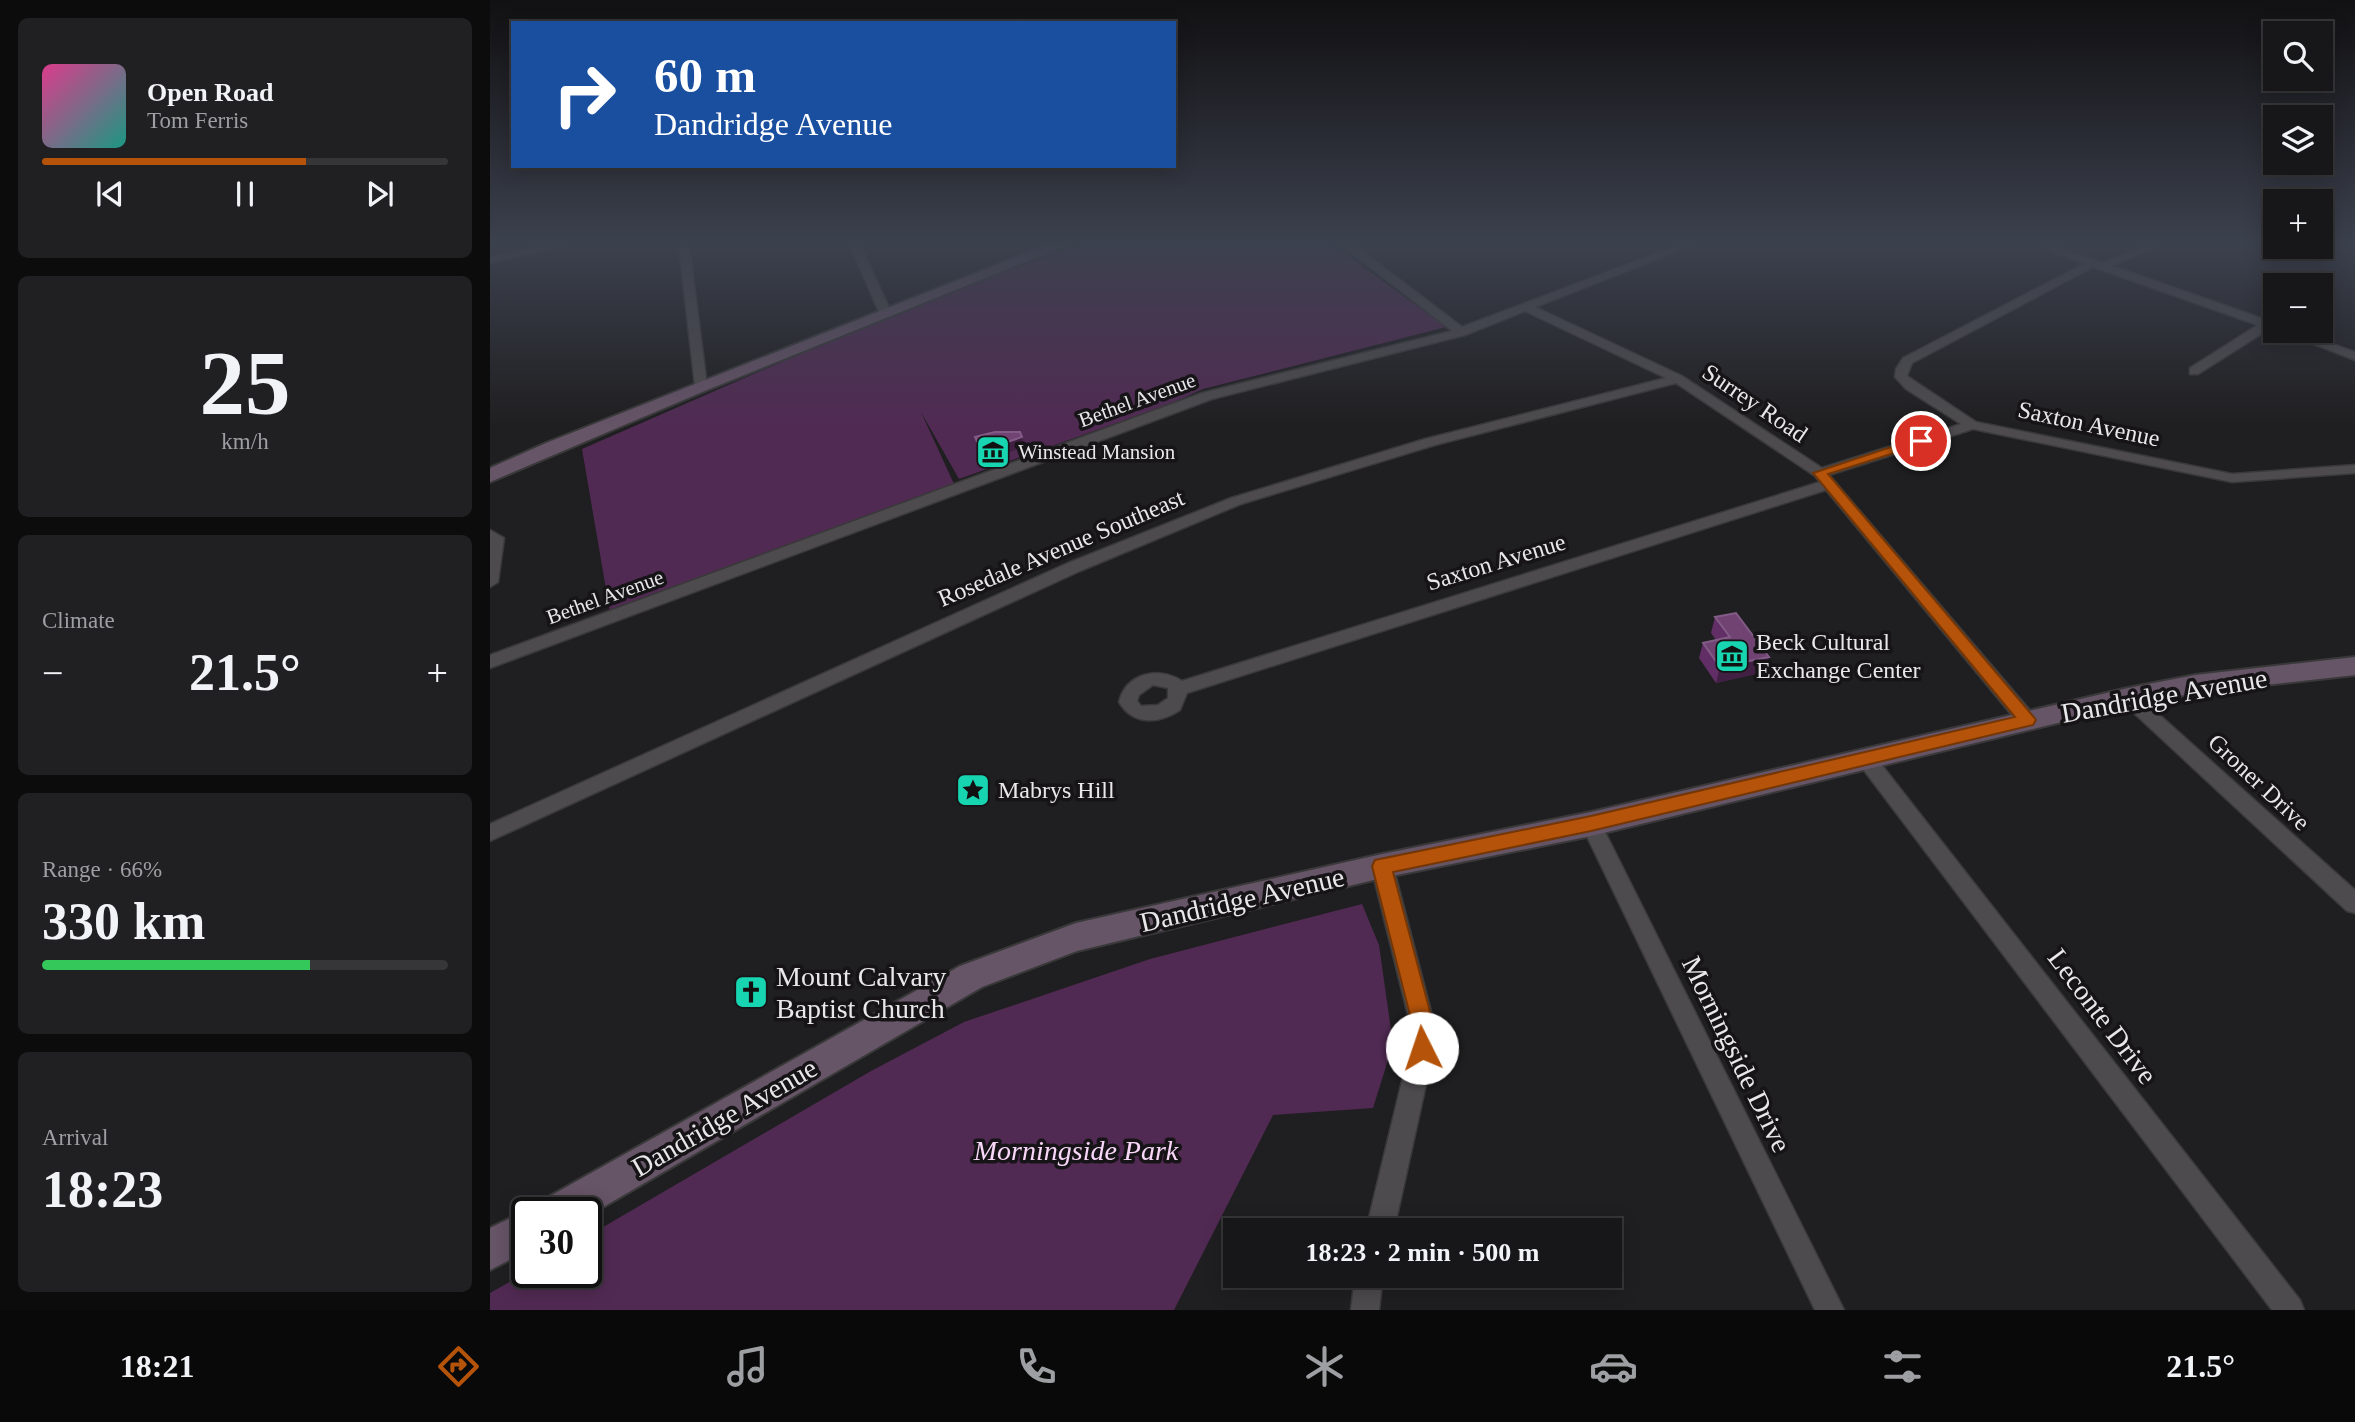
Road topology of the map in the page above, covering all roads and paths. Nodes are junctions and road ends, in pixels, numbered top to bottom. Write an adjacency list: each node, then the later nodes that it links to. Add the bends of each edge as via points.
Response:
1 (691, 306): 16 (street)
2 (882, 306): 8 (street)
3 (900, 306): 8 (street)
4 (1428, 306): 11 (street)
5 (2016, 306): 17 (street, via 1908,361 1902,369 1901,377 1911,386)
6 (2213, 306): 9 (street)
7 (1525, 307): 11 (street, Bethel Avenue); 15 (street, Surrey Road)
8 (885, 312): 16 (street)
9 (2263, 323)
10 (2263, 331): 14 (street)
11 (1461, 332): 23 (street, Bethel Avenue, via 1207,396)
12 (2319, 343): 13 (street)
13 (2355, 356)
14 (2194, 371)
15 (1678, 379): 20 (street, Surrey Road); 30 (street, Rosedale Avenue Southeast, via 1430,442 1236,501 1061,572)
16 (701, 386): 19 (street)
17 (1972, 425): 18 (street, Saxton Avenue, via 2232,478); 20 (street, Saxton Avenue)
18 (2355, 469)
19 (490, 476)
20 (1824, 478): 25 (street, Saxton Avenue); 27 (street, Surrey Road)
21 (490, 536): 22 (street, via 496,538)
22 (490, 583)
23 (490, 662)
24 (2355, 666): 26 (street, Dandridge Avenue)
25 (1178, 689)
26 (2128, 696): 27 (street, Dandridge Avenue); 32 (street, Groner Drive)
27 (2027, 720): 28 (street, Dandridge Avenue)
28 (1867, 760): 29 (street, Dandridge Avenue); 40 (street, Leconte Drive)
29 (1591, 824): 31 (street, Dandridge Avenue); 39 (street, Morningside Drive)
30 (490, 833)
31 (1381, 866): 33 (street, Dandridge Avenue, via 1076,937 971,976); 34 (street, via 1422,1023 1422,1048)
32 (2355, 904)
33 (584, 1197)
34 (1383, 1218)
35 (511, 1238): 36 (street)
36 (490, 1250)
37 (1367, 1288): 38 (street)
38 (1364, 1310)
39 (1830, 1310)
40 (2290, 1310)

